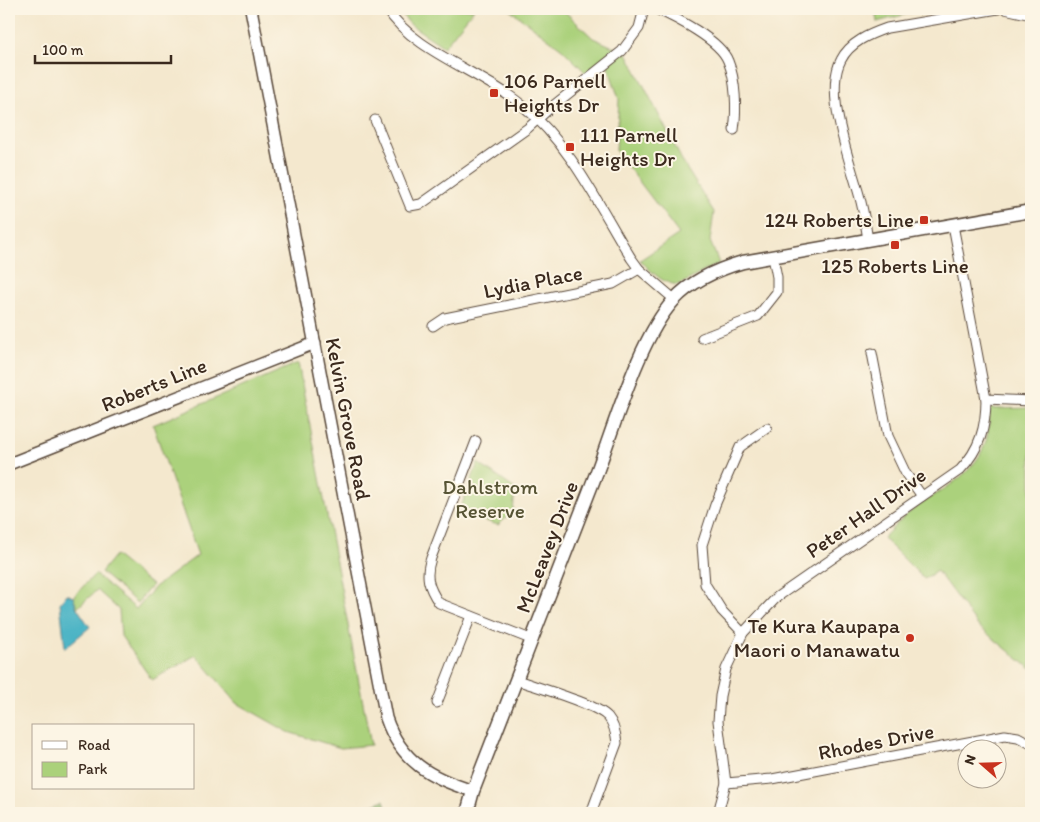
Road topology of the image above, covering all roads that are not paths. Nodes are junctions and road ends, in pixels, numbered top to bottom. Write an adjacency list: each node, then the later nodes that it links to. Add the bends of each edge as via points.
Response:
1 (251, 9): 19 (street, Kelvin Grove Road)
2 (387, 9): 8 (street, via 405,31 507,93)
3 (644, 9): 8 (street, via 639,28 622,51)
4 (656, 9): 10 (street, via 703,35 728,60 737,108)
5 (998, 9): 13 (street, via 879,31 851,46 840,60 835,93 847,159 861,202)
6 (1004, 9): 7 (street)
7 (1031, 15)
8 (538, 119): 9 (street, via 421,204 410,206); 15 (street, via 579,170)
9 (375, 120)
10 (734, 130)
11 (1031, 211): 12 (main road)
12 (953, 225): 13 (main road); 21 (street, Peter Hall Drive)
13 (868, 240): 14 (main road)
14 (773, 257): 16 (main road, via 720,269); 18 (street, via 777,292 758,316)
15 (639, 269): 16 (street); 17 (street, Lydia Place, via 613,284 445,318)
16 (674, 299): 29 (main road, McLeavey Drive, via 648,340)
17 (433, 326)
18 (702, 338)
19 (315, 343): 25 (street, Roberts Line); 34 (street, Kelvin Grove Road, via 386,718 393,738 404,753 430,774)
20 (872, 353): 26 (street, via 888,436 906,474)
21 (986, 399): 22 (street); 26 (street, Peter Hall Drive, via 982,435 969,460)
22 (1031, 401)
23 (766, 428): 28 (street, via 740,447 702,545 705,584 722,611)
24 (476, 440): 27 (street, via 426,572 430,590 439,603)
25 (9, 464)
26 (922, 496): 28 (street, Peter Hall Drive, via 777,597)
27 (471, 616): 29 (street); 31 (street)
28 (743, 632): 33 (street, Peter Hall Drive, via 726,669 720,696 718,721)
29 (533, 640): 30 (main road, McLeavey Drive)
30 (517, 680): 34 (main road, McLeavey Drive); 36 (street, via 596,709 609,718 617,743)
31 (437, 703)
32 (1031, 744): 33 (street, Rhodes Drive, via 1005,735 772,779)
33 (726, 783): 37 (street, Peter Hall Drive)
34 (473, 791): 35 (main road, McLeavey Drive)
35 (467, 813)
36 (591, 813)
37 (718, 813)

